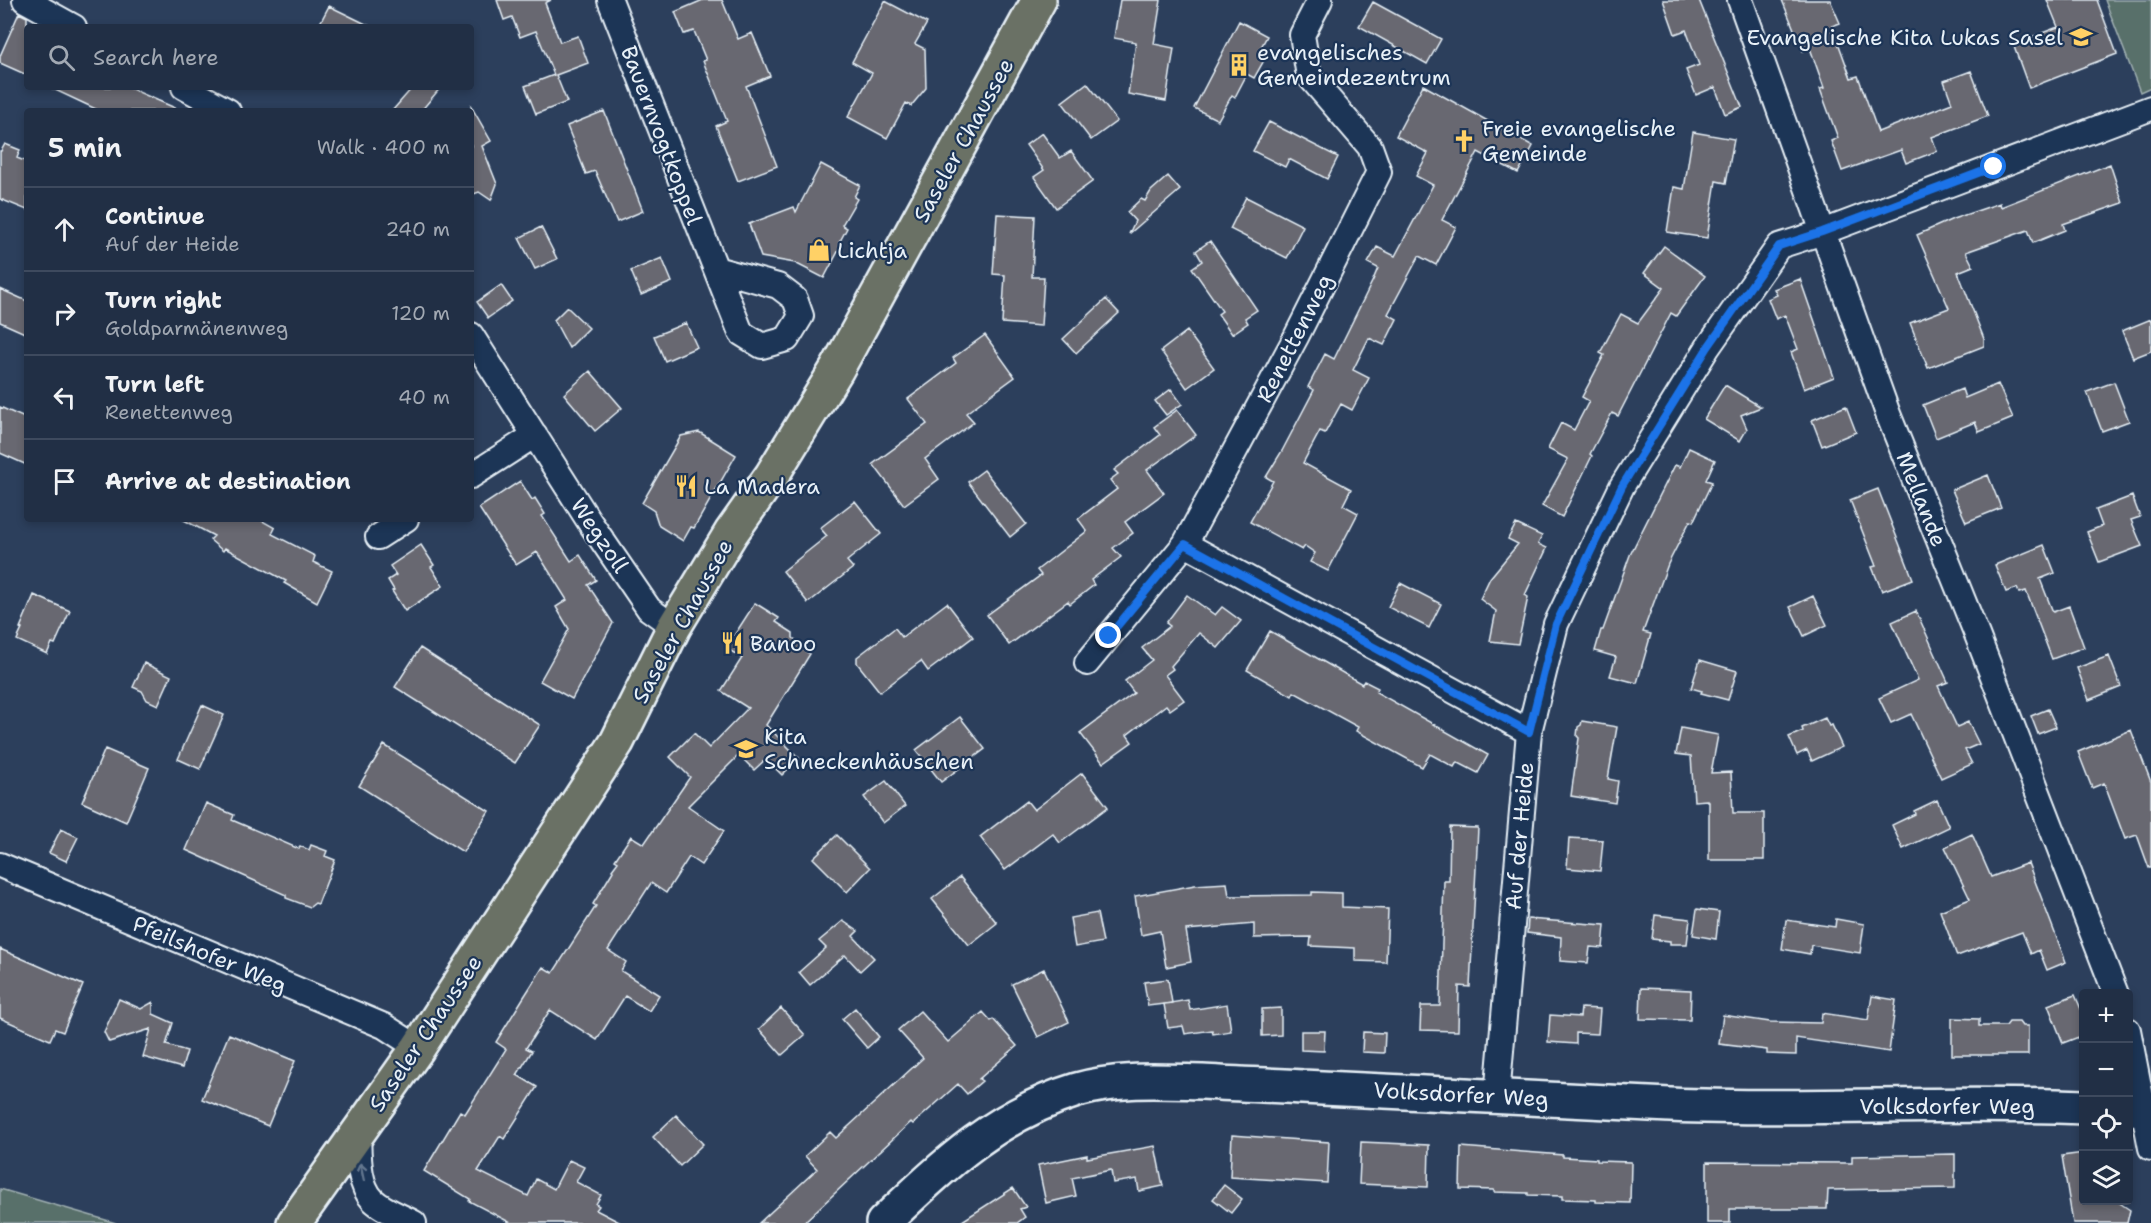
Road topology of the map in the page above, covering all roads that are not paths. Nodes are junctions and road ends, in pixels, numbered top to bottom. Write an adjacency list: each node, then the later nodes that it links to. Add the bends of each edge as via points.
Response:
1 (25, 0): 6 (street)
2 (610, 0): 11 (street, Bauernvogtkoppel)
3 (1039, 0): 18 (main road, Saseler Chaussee, via 837,369)
4 (1320, 0): 17 (street, Renettenweg, via 1302,35 1309,75 1370,147 1378,172 1296,337)
5 (1740, 0): 10 (street, Mellande)
6 (69, 24)
7 (190, 90): 8 (street)
8 (222, 108)
9 (2151, 108): 10 (street, Auf der Heide)
10 (1822, 232): 20 (street, Auf der Heide, via 1779,246 1708,347 1622,486 1556,624); 22 (street, Mellande, via 1888,414)
11 (716, 269)
12 (474, 340): 13 (street, Wegzoll)
13 (535, 435): 14 (street); 18 (street, Wegzoll, via 649,609)
14 (474, 474)
15 (401, 522): 16 (street)
16 (378, 537)
17 (1185, 544): 19 (street, Renettenweg); 20 (street)
18 (674, 627): 24 (main road, Saseler Chaussee, via 617,742)
19 (1087, 663)
20 (1529, 732): 25 (street, Auf der Heide)
21 (0, 865): 24 (street, Pfeilshofer Weg, via 384,1026)
22 (2114, 989)
23 (2130, 1043): 27 (street)
24 (418, 1048): 28 (main road, Saseler Chaussee)
25 (1497, 1096): 26 (street, Volksdorfer Weg, via 1698,1106); 32 (street, Volksdorfer Weg, via 1179,1081 1139,1081 1078,1090 1038,1105 983,1135)
26 (2079, 1107)
27 (2142, 1109): 29 (street)
28 (358, 1132): 30 (main road, Saseler Chaussee); 31 (street, one-way to 28, via 370,1196 361,1171)
29 (2151, 1148)
30 (294, 1223)
31 (414, 1223)
32 (883, 1223)

